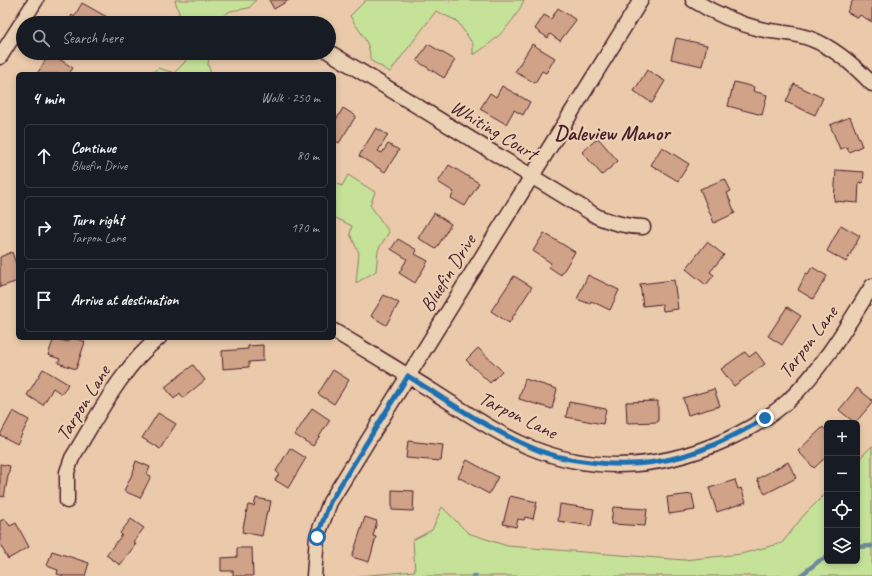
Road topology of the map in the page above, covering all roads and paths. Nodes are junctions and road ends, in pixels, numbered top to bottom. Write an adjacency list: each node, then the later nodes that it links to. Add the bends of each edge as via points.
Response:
1 (36, 0): 4 (street)
2 (641, 0): 9 (street, Bluefin Drive)
3 (693, 0): 8 (street, via 734,21 811,39 842,57)
4 (26, 16)
5 (16, 32): 7 (street)
6 (336, 56): 9 (street, Whiting Court)
7 (0, 57)
8 (872, 84)
9 (532, 176): 10 (street, Whiting Court, via 598,217 614,224); 14 (street, Bluefin Drive)
10 (643, 227)
11 (872, 286): 14 (street, Tarpon Lane, via 839,338 807,381 787,401 741,433 712,447 662,462 644,465 607,465 548,454 502,434)
12 (336, 332): 14 (street, Tarpon Lane)
13 (157, 340): 15 (street, Tarpon Lane, via 135,360 124,375 72,458 67,472)
14 (408, 376): 16 (street, Bluefin Drive, via 330,502 317,537)
15 (67, 500)
16 (314, 576)

